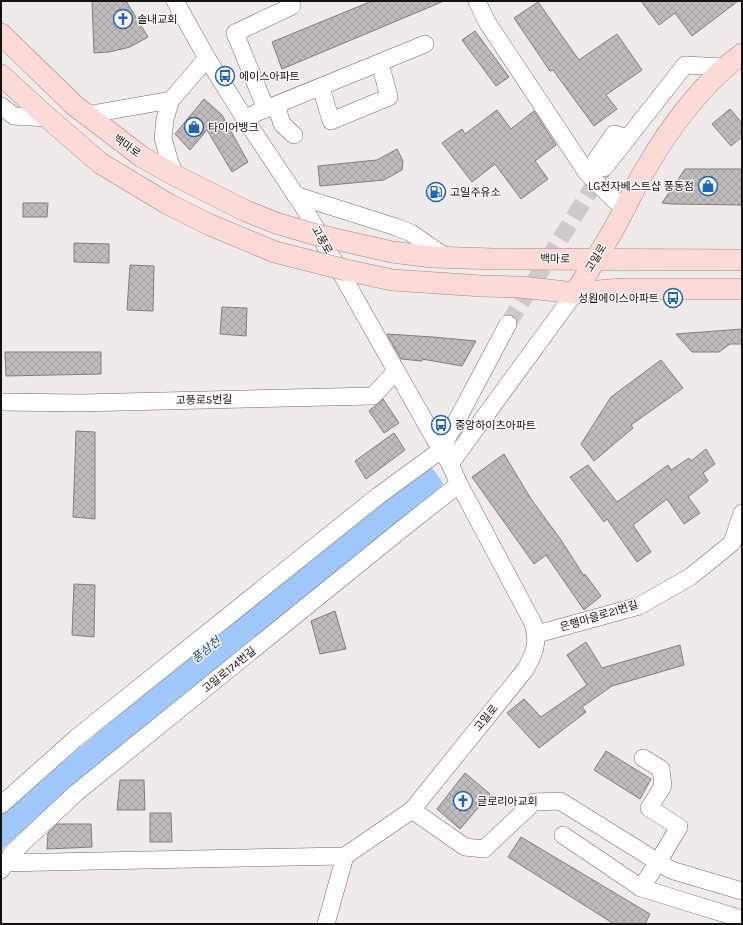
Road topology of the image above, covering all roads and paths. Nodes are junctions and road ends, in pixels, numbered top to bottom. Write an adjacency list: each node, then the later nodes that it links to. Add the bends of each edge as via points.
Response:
1 (176, 1): 7 (street, 고풍로)
2 (291, 1): 14 (street, via 292,6 236,33)
3 (477, 1): 21 (street, via 488,22)
4 (1, 34): 15 (main road, 백마로)
5 (425, 44): 8 (street)
6 (742, 54): 9 (main road, 고일로)
7 (208, 58): 12 (street); 17 (street, 고풍로)
8 (380, 62): 11 (street); 11 (street, via 389,97 331,121)
9 (724, 68): 19 (street, via 685,65); 24 (main road, 고일로, via 693,101 667,135 644,171)
10 (1, 75): 16 (main road)
11 (321, 87): 14 (street)
12 (171, 100): 15 (street); 22 (street, via 165,118 163,138)
13 (1, 106): 16 (street, via 14,116)
14 (271, 107): 17 (street); 18 (street, via 282,124)
15 (86, 115): 22 (main road, 백마로, via 142,157)
16 (48, 118): 29 (main road, bridge, via 100,163 142,188 208,224 275,252 392,280 520,287)
17 (245, 119): 23 (street, 고풍로)
18 (294, 135)
19 (628, 138): 20 (street); 21 (street, via 614,134)
20 (604, 168)
21 (587, 173): 24 (street)
22 (176, 176): 25 (main road, 백마로, bridge, via 276,223 392,252)
23 (295, 195): 25 (street, via 411,233); 31 (street, 고풍로)
24 (625, 209): 26 (main road, 고일로)
25 (448, 258): 26 (main road, 백마로)
26 (595, 260): 27 (main road, 백마로); 29 (main road, 고일로)
27 (742, 260)
28 (742, 288): 29 (main road, via 621,289)
29 (575, 293): 34 (street, 고일로)
30 (508, 324): 33 (street)
31 (396, 371): 32 (street, 고풍로5번길, via 373,396 81,403); 33 (street, 고풍로)
32 (1, 402)
33 (441, 450): 34 (street, 고풍로); 39 (street, via 378,496 75,739)
34 (450, 464): 35 (street, 고풍로)
35 (459, 484): 37 (street); 44 (street, 고일로174번길, via 76,793)
36 (742, 513): 37 (street, 은행마을로21번길, via 732,543 690,577 638,606)
37 (537, 634): 40 (street, 고일로, via 532,658 525,670)
38 (643, 758): 43 (street, via 661,769 663,786 649,808 679,827)
39 (1, 805)
40 (412, 810): 42 (street, 고일로); 43 (street, via 465,847 484,849 534,802 560,801)
41 (563, 835): 45 (street)
42 (345, 856): 44 (street, 고일로174번길); 48 (street)
43 (658, 862): 45 (street); 46 (street, via 671,870)
44 (2, 865)
45 (640, 888): 47 (street)
46 (742, 891)
47 (742, 920)
48 (326, 924)

